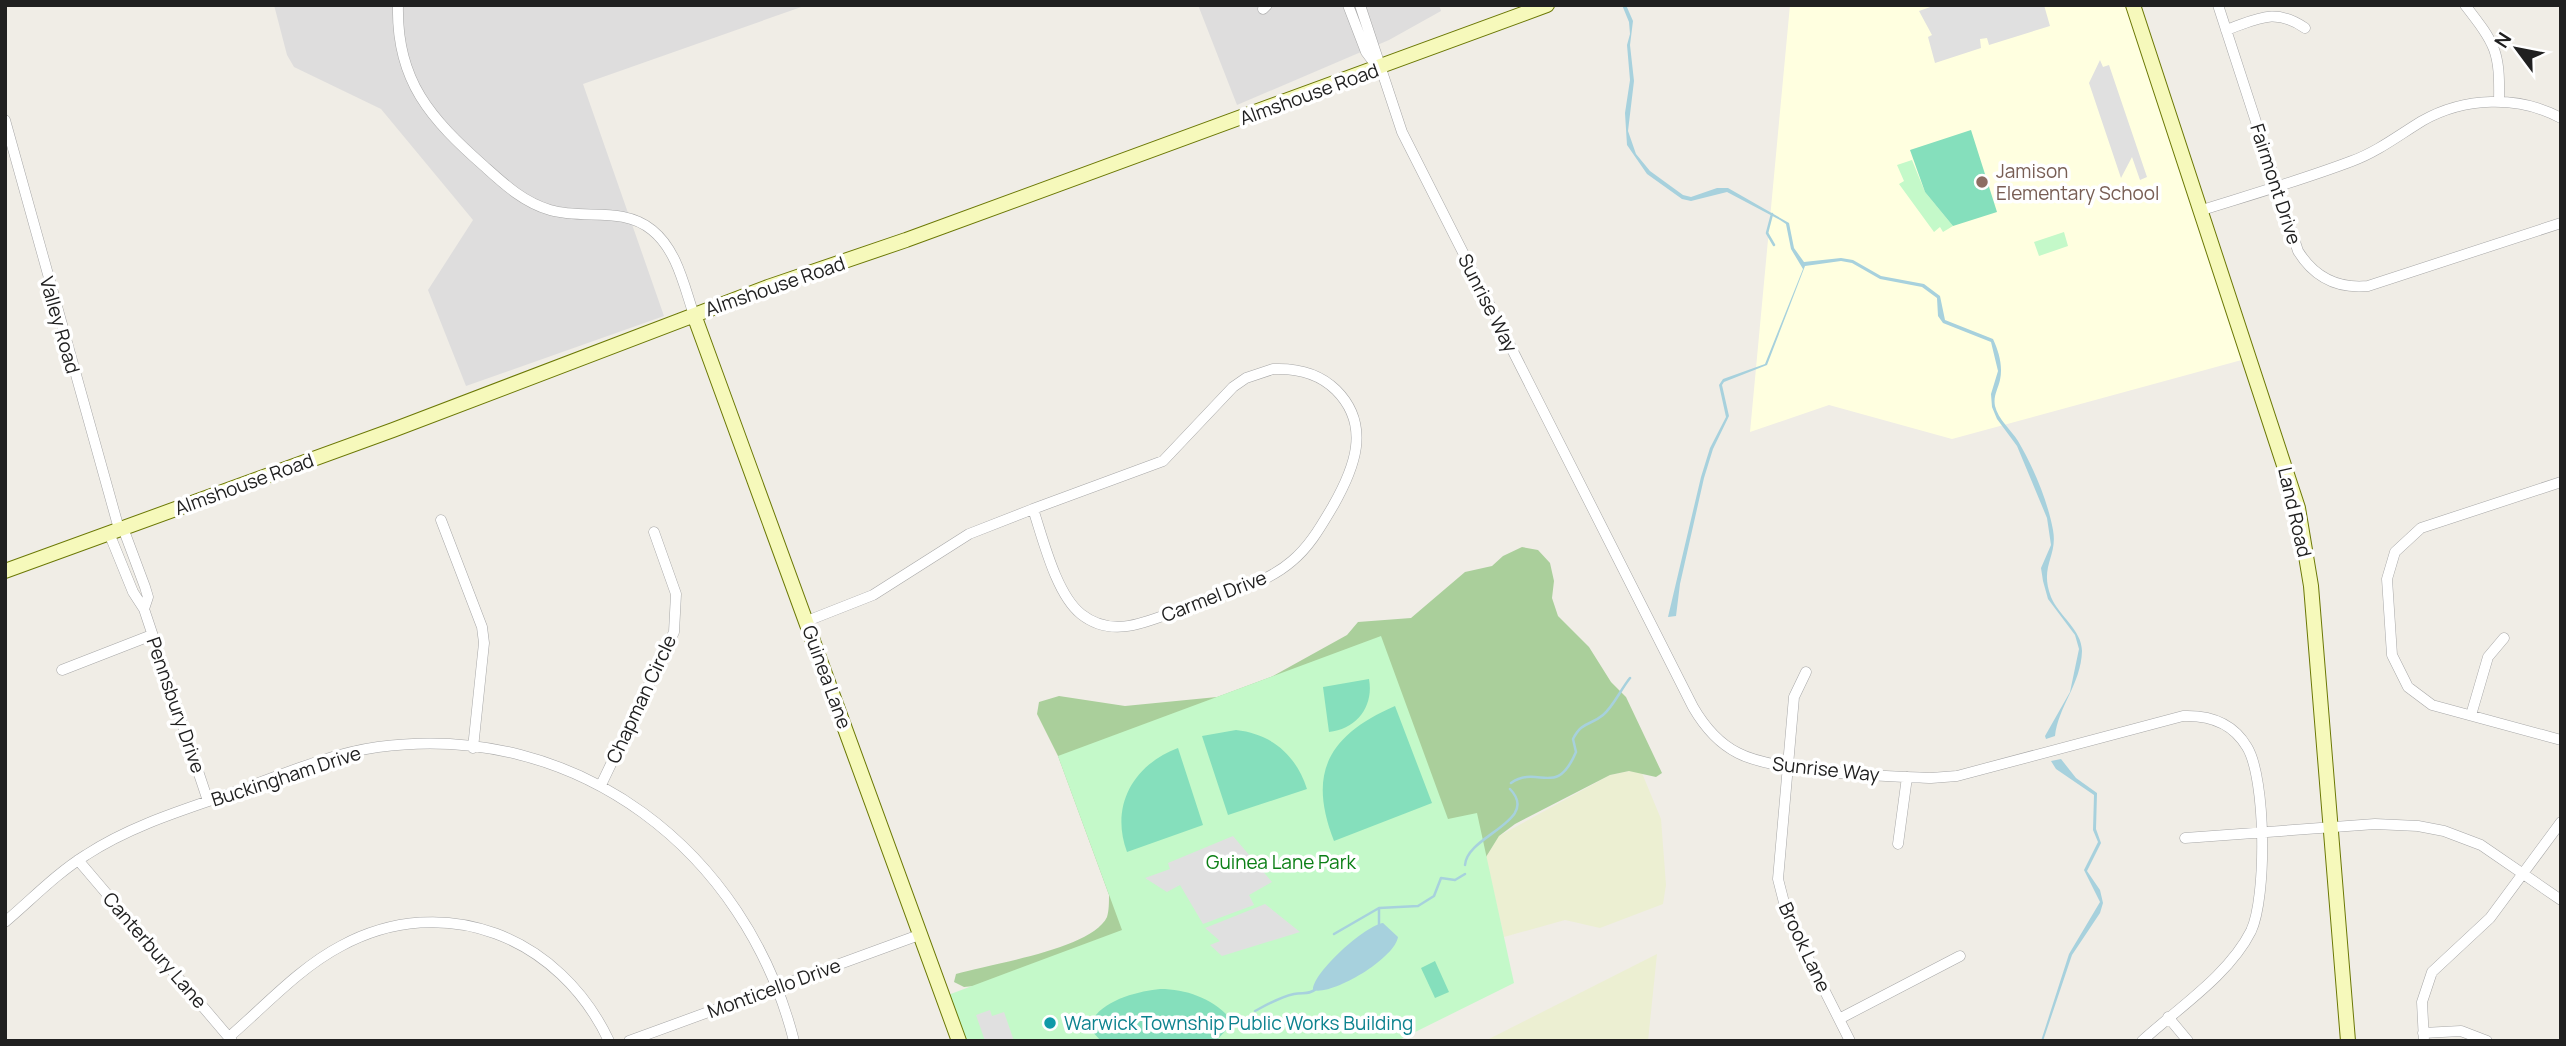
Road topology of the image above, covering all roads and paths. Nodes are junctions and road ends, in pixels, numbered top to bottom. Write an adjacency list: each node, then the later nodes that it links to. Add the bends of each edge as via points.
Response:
1 (398, 5): 17 (street, via 399,40 407,69 419,97 441,127 528,201 568,214 628,217 652,230 675,261)
2 (1348, 5): 10 (street, Sunrise Way, via 1366,52)
3 (1360, 5): 10 (street, Sunrise Way)
4 (1547, 5): 10 (street, Almshouse Road)
5 (2133, 5): 15 (street, Land Road)
6 (2218, 5): 9 (street, Fairmont Drive)
7 (2465, 5): 11 (street, via 2495,48 2500,66)
8 (2305, 28): 9 (street, via 2275,15)
9 (2226, 30): 14 (street, Fairmont Drive)
10 (1379, 69): 17 (street, Almshouse Road); 33 (street, Sunrise Way, via 1402,132 1693,707 1727,747 1753,760)
11 (2499, 102): 12 (street, via 2530,106); 14 (street, via 2439,113 2363,157)
12 (2561, 118)
13 (5, 120): 21 (street, Valley Road)
14 (2277, 186): 15 (street); 16 (street, Fairmont Drive, via 2304,261 2323,278 2350,287 2368,286)
15 (2199, 211): 38 (street, Land Road, via 2298,508 2311,586)
16 (2561, 223)
17 (694, 314): 21 (street, Almshouse Road); 25 (street, Guinea Lane)
18 (2561, 482): 30 (street, via 2421,528 2403,542 2390,565 2386,587 2392,655 2400,676 2424,701)
19 (1033, 509): 19 (street, Carmel Drive, via 1163,461 1233,387 1260,372 1284,368 1317,376 1344,398 1353,417 1357,442 1349,476 1315,536 1292,562 1268,577 1135,626 1103,625 1076,609 1064,593); 25 (street, Carmel Drive, via 969,534 873,595)
20 (441, 520): 32 (street, via 482,628)
21 (117, 530): 23 (street, Almshouse Road); 24 (street, Pennsbury Drive, via 132,592); 24 (street, Pennsbury Drive, via 145,587)
22 (654, 532): 35 (street, Chapman Circle, via 676,594 674,632)
23 (5, 571)
24 (144, 608): 26 (street, Pennsbury Drive)
25 (807, 621): 46 (street, Guinea Lane)
26 (152, 635): 28 (street); 36 (street, Pennsbury Drive)
27 (2504, 638): 30 (street, via 2488,657)
28 (62, 670)
29 (1805, 672): 33 (street, Brook Lane, via 1794,696)
30 (2471, 715): 31 (street)
31 (2561, 740)
32 (473, 748): 35 (street, Buckingham Drive, via 550,764); 36 (street, Buckingham Drive, via 364,749)
33 (1787, 766): 34 (street, Sunrise Way); 50 (street, Brook Lane, via 1778,863 1781,894 1788,918)
34 (1907, 777): 39 (street, Sunrise Way, via 1957,776 2183,716 2210,718 2231,729 2251,754); 41 (street)
35 (601, 785): 48 (street, Buckingham Drive, via 662,826 721,885 755,939)
36 (208, 801): 42 (street, Buckingham Drive, via 152,822)
37 (2561, 822): 43 (street)
38 (2330, 828): 39 (street); 43 (street, via 2375,824 2431,828 2481,845); 60 (street, Land Road)
39 (2261, 834): 40 (street); 49 (street, Sunrise Way, via 2263,886 2250,932 2225,966)
40 (2185, 838)
41 (1898, 844)
42 (78, 860): 45 (street, Buckingham Drive); 52 (street, Canterbury Lane)
43 (2525, 873): 44 (street); 51 (street, via 2490,918 2432,972 2421,1002)
44 (2561, 900)
45 (5, 922)
46 (919, 935): 48 (street, Monticello Drive); 56 (street, Guinea Lane)
47 (1960, 956): 50 (street)
48 (776, 988): 54 (street, Monticello Drive); 55 (street, Buckingham Drive)
49 (2168, 1017): 58 (street, Sunrise Way); 59 (street)
50 (1839, 1019): 57 (street, Brook Lane)
51 (2424, 1037): 61 (street, via 2461,1031)
52 (230, 1039): 53 (street, via 334,950 380,930 431,922 495,933 537,953 568,978)
53 (609, 1041)
54 (629, 1041)
55 (794, 1041)
56 (958, 1041)
57 (1850, 1041)
58 (2142, 1041)
59 (2188, 1041)
60 (2348, 1041)
61 (2487, 1041)

